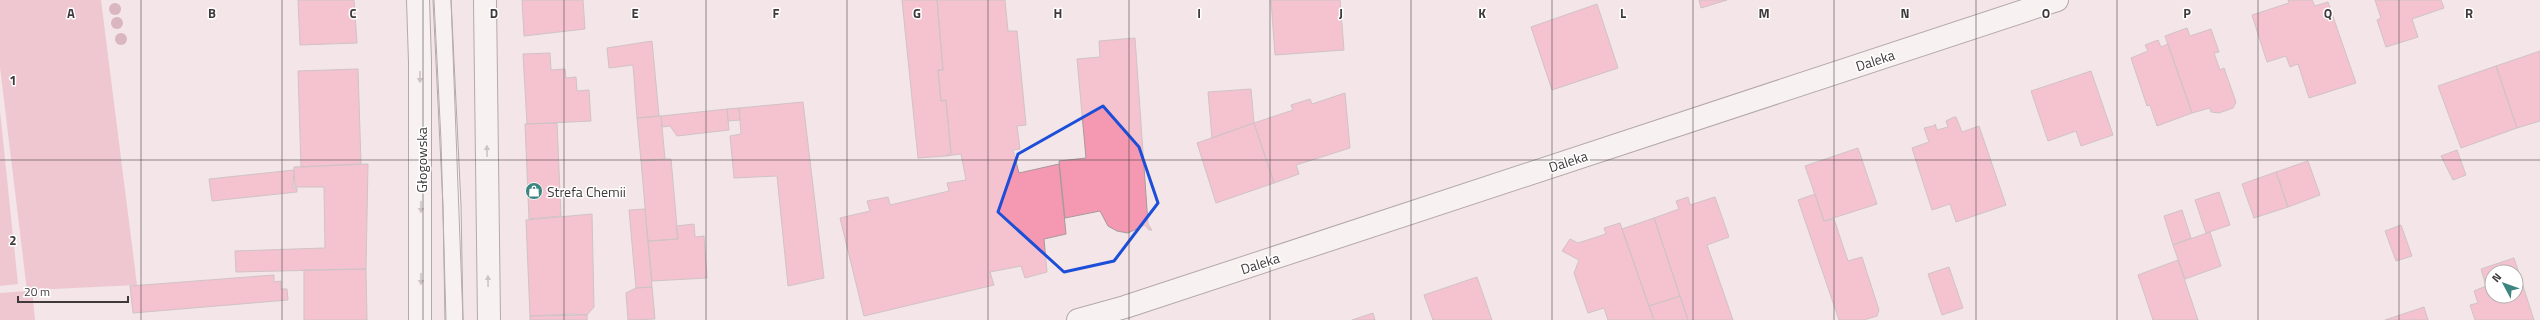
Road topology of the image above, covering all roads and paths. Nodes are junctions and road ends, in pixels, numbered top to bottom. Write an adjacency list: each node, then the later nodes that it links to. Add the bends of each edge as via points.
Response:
1 (418, 0): 6 (street, Głogowska, one-way to 6)
2 (442, 0): 7 (lane, via 452,205)
3 (485, 0): 8 (street, one-way to 3)
4 (2057, 0): 5 (street, Daleka)
5 (1125, 314): 9 (street, Daleka)
6 (420, 320)
7 (454, 320)
8 (489, 320)
9 (1078, 320)

